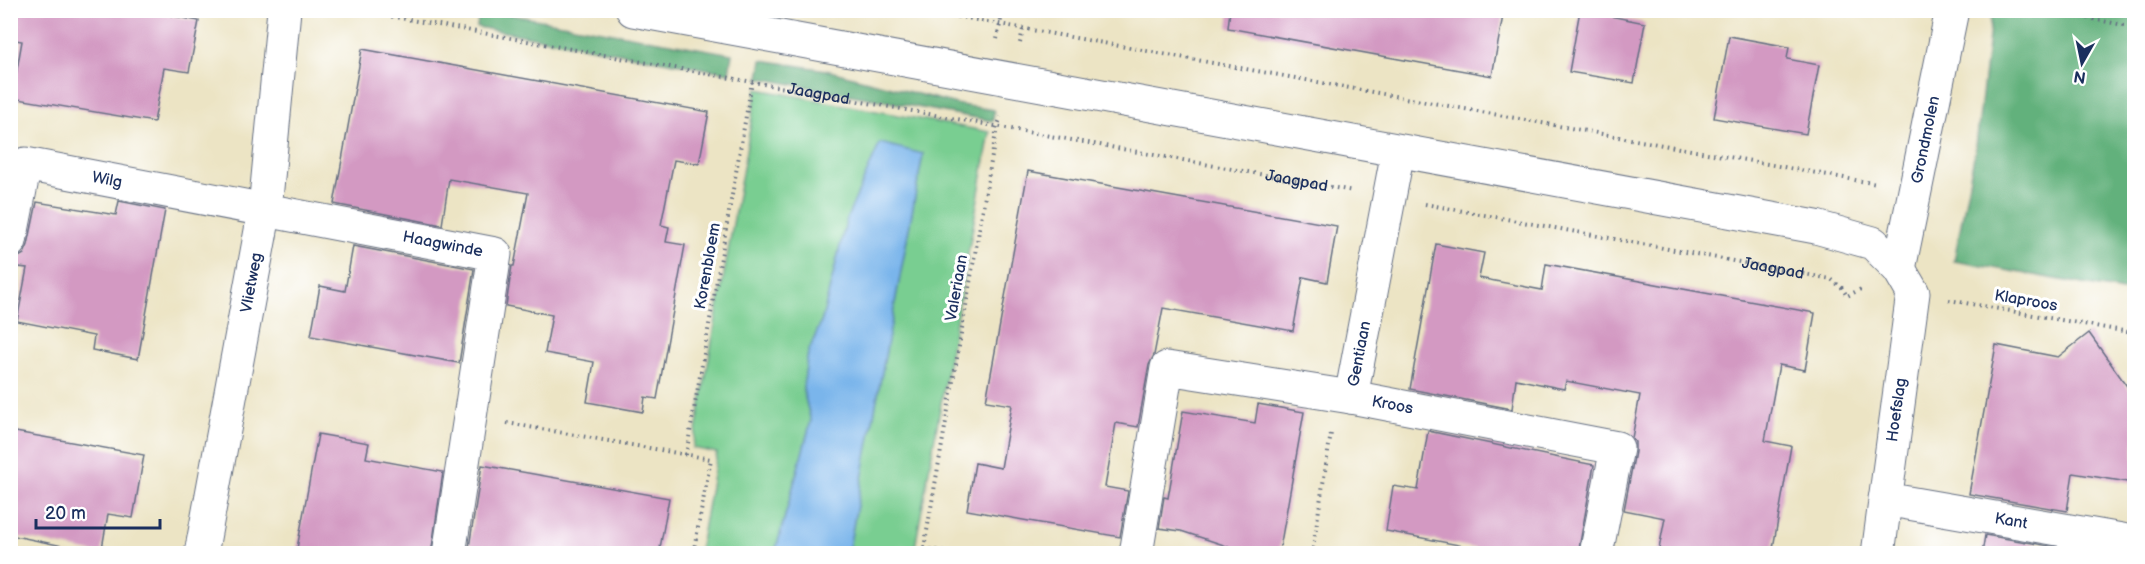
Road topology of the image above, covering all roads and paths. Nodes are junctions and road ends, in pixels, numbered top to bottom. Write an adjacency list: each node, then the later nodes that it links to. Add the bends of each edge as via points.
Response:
1 (284, 10): 15 (street, Vlietweg)
2 (356, 10): 10 (path, Jaagpad)
3 (633, 10): 9 (street)
4 (922, 10): 8 (path)
5 (1952, 10): 13 (street, Grondmolen)
6 (2046, 10): 7 (path)
7 (2134, 27)
8 (1023, 29): 9 (path, Valeriaan); 13 (path)
9 (1014, 80): 11 (path, Valeriaan); 12 (street)
10 (752, 82): 11 (path, Jaagpad); 21 (path, Korenbloem)
11 (998, 127): 14 (path, Jaagpad); 23 (path, Valeriaan)
12 (1398, 151): 14 (street, Gentiaan); 17 (street, via 1816,227 1873,243)
13 (1915, 191): 17 (street, Grondmolen)
14 (1389, 197): 17 (path, Jaagpad, via 1832,279 1847,296); 19 (street, Gentiaan)
15 (265, 209): 16 (street, Wilg, via 25,164); 20 (street, Haagwinde, via 495,254); 24 (street, Vlietweg)
16 (10, 241)
17 (1906, 281): 18 (path, Klaproos); 22 (street, Hoefslag)
18 (2134, 333)
19 (1351, 397): 29 (street, Kroos, via 1167,368); 30 (path, Gentiaan, via 1334,418); 31 (street, Kroos, via 1617,448)
20 (471, 416): 21 (path); 25 (street, Haagwinde)
21 (686, 455): 26 (path, via 711,459)
22 (1885, 499): 32 (street, Hoefslag); 33 (street, Kant, via 2122,540)
23 (924, 548): 27 (path, Valeriaan); 28 (path)
24 (201, 554)
25 (449, 554)
26 (693, 554)
27 (923, 554)
28 (955, 554)
29 (1136, 554)
30 (1311, 554)
31 (1596, 554)
32 (1878, 554)
33 (2120, 554)

